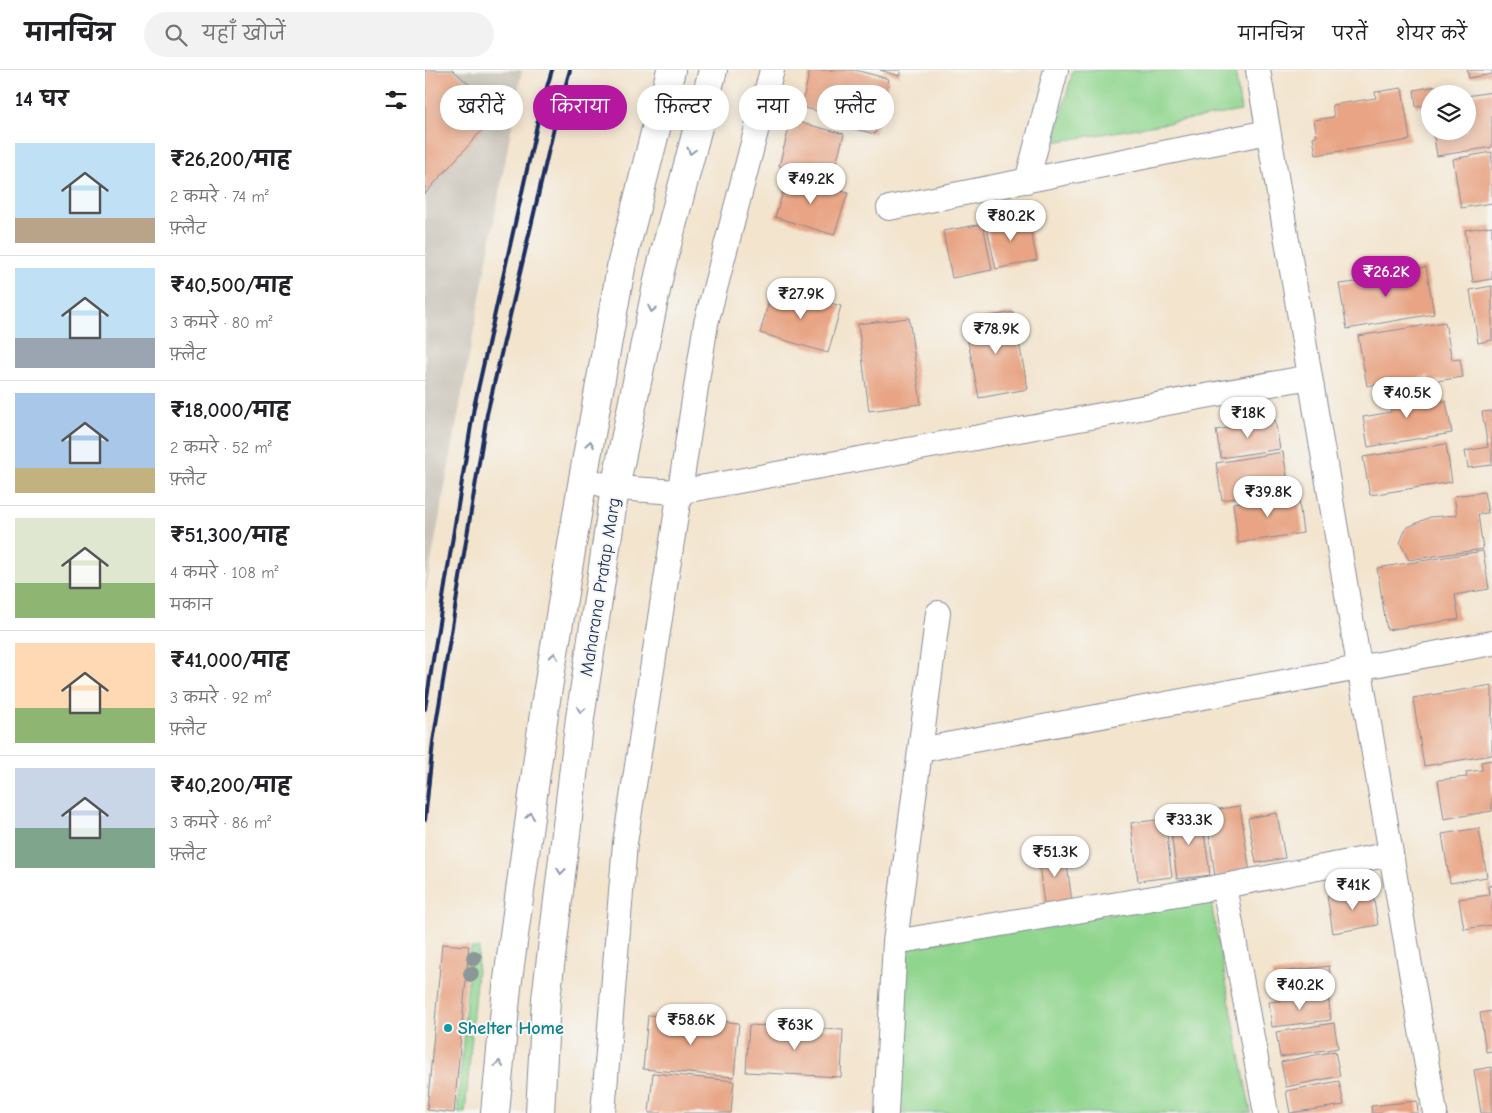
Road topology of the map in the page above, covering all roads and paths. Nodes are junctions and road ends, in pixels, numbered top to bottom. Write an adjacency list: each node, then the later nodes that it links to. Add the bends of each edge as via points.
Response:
1 (671, 70): 10 (main road, Maharana Pratap Marg, one-way to 1, via 622,262)
2 (713, 70): 11 (main road, Maharana Pratap Marg, one-way to 11, via 660,271)
3 (772, 70): 12 (street, via 705,322)
4 (1056, 70): 7 (street)
5 (1258, 70): 6 (street)
6 (1268, 132): 7 (street); 9 (street)
7 (1027, 180): 8 (street)
8 (889, 208)
9 (1310, 377): 12 (street); 15 (street)
10 (583, 479): 11 (street); 20 (main road, Maharana Pratap Marg, one-way to 10, via 507,987 544,716)
11 (615, 488): 12 (street); 21 (main road, Maharana Pratap Marg, one-way to 21, via 580,718 546,1000)
12 (679, 492): 22 (street, via 625,843)
13 (938, 613): 16 (street)
14 (1492, 643): 15 (street)
15 (1359, 668): 16 (street); 17 (street)
16 (920, 750): 19 (street)
17 (1391, 854): 18 (street); 25 (street)
18 (1223, 886): 19 (street); 24 (street)
19 (895, 942): 23 (street)
20 (495, 1113)
21 (540, 1113)
22 (603, 1113)
23 (886, 1113)
24 (1266, 1113)
25 (1435, 1113)

